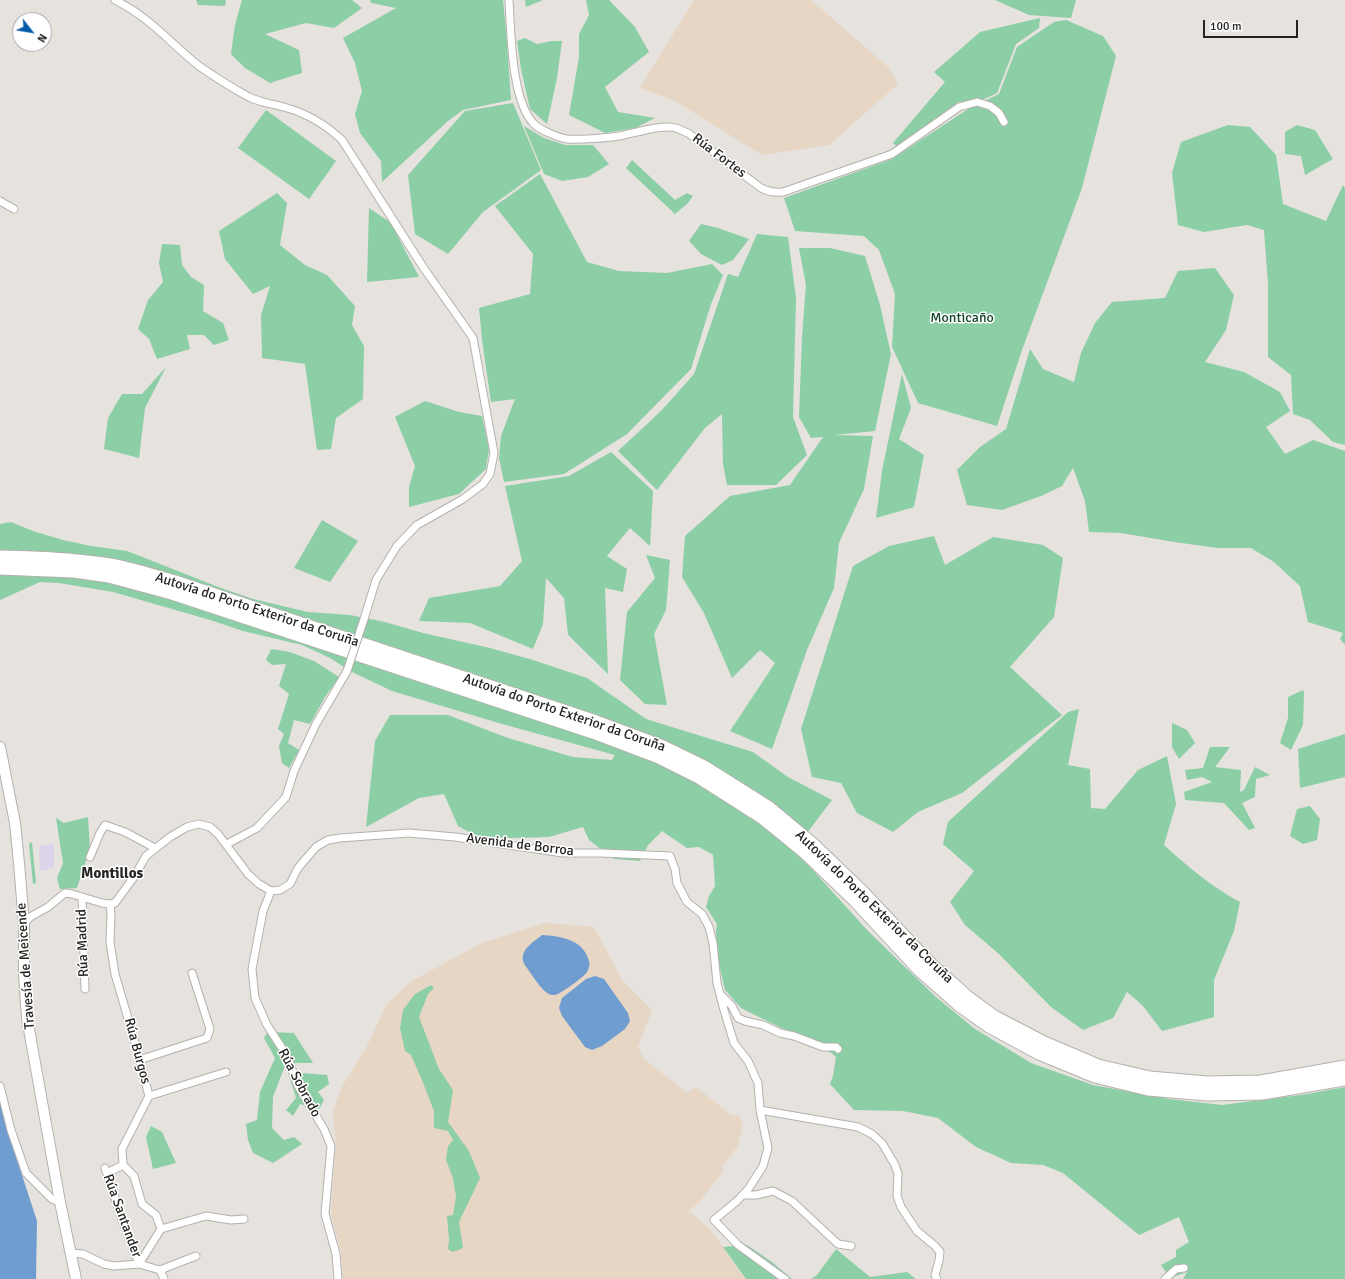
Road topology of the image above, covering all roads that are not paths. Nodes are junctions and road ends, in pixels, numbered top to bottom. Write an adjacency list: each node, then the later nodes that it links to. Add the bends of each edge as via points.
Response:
1 (115, 0): 9 (street, bridge, via 132,8 200,66 235,89 259,101 302,113 332,130 342,140 473,338 494,453 490,474 483,484 463,499 417,525 397,546 376,580 347,671 316,724 294,771 286,797 257,828)
2 (509, 0): 3 (street, Rúa Fortes, via 514,68 520,97 534,124 550,134 566,139 618,136 676,128 688,133 761,188 775,193 892,154 960,107 976,102 990,106 999,113)
3 (1004, 122)
4 (0, 201): 5 (street)
5 (14, 209)
6 (0, 557): 23 (highway, Autovía do Porto Exterior da Coruña, via 71,560 111,565 175,582 589,719 663,747 704,767 769,808 812,844 862,892 927,961 968,998 994,1017 1044,1043 1098,1066 1150,1078 1207,1083 1261,1082)
7 (0, 568): 25 (highway, Autovía do Porto Exterior da Coruña, via 74,571 109,576 172,593 659,757 699,777 762,817 805,852 854,899 919,969 961,1006 989,1026 1039,1053 1095,1076 1148,1088 1207,1094 1262,1093)
8 (0, 747): 15 (main road, Travesía de Meicende, via 15,823)
9 (227, 844): 10 (street, via 210,827 199,824 187,827); 12 (street, via 248,874)
10 (155, 848): 11 (street, via 105,825); 14 (street, via 146,856 119,899)
11 (90, 857)
12 (271, 891): 20 (street, Avenida de Borroa, via 280,890 290,884 298,868 316,847 328,840 348,837 409,833 563,853 670,856 677,883 687,902 702,914 709,927); 42 (street, Rúa Sobrado, via 263,911 252,969 255,998 266,1025 287,1056 298,1086 324,1129 331,1146 325,1214 336,1254)
13 (82, 897): 14 (street); 16 (street, via 65,893); 19 (street, Rúa Madrid)
14 (110, 904): 22 (street, Rúa Burgos, via 110,942 115,974)
15 (22, 910): 16 (street); 17 (main road, Travesía de Meicende)
16 (39, 913): 17 (street, via 30,917)
17 (24, 924): 31 (main road, Travesía de Meicende, via 27,1018)
18 (192, 973): 22 (street, via 210,1029 207,1038)
19 (85, 989)
20 (720, 994): 21 (street, via 732,1006 738,1018 823,1047); 28 (street, Avenida de Borroa, via 734,1043 748,1061 758,1082)
21 (838, 1049)
22 (139, 1060): 27 (street, Rúa Burgos)
23 (1345, 1067)
24 (226, 1072): 27 (street)
25 (1345, 1079)
26 (0, 1086): 31 (street, via 11,1130 26,1173 52,1199)
27 (149, 1096): 29 (street, Rúa Burgos, via 122,1149)
28 (760, 1110): 30 (street, Avenida de Borroa, via 768,1148 763,1166); 44 (street, via 858,1126 882,1143 898,1174 897,1196 901,1207 917,1232 940,1252 935,1275)
29 (123, 1165): 33 (street, via 134,1176 142,1204 156,1215); 37 (street, Rúa Santander, via 106,1170)
30 (743, 1195): 34 (street, via 773,1191 792,1201 838,1244); 43 (street, Avenida de Borroa, via 714,1220 738,1245)
31 (60, 1202): 35 (main road, Travesía de Meicende)
32 (244, 1219): 33 (street, via 231,1220 206,1216)
33 (161, 1229): 37 (street)
34 (851, 1246)
35 (71, 1253): 37 (street, via 83,1254 114,1266); 40 (main road, Travesía de Meicende)
36 (196, 1256): 39 (street)
37 (139, 1264): 39 (street)
38 (1184, 1268): 45 (street, via 1176,1269)
39 (160, 1270): 41 (street)
40 (76, 1279)
41 (164, 1279)
42 (338, 1279)
43 (785, 1279)
44 (937, 1279)
45 (1165, 1279)

